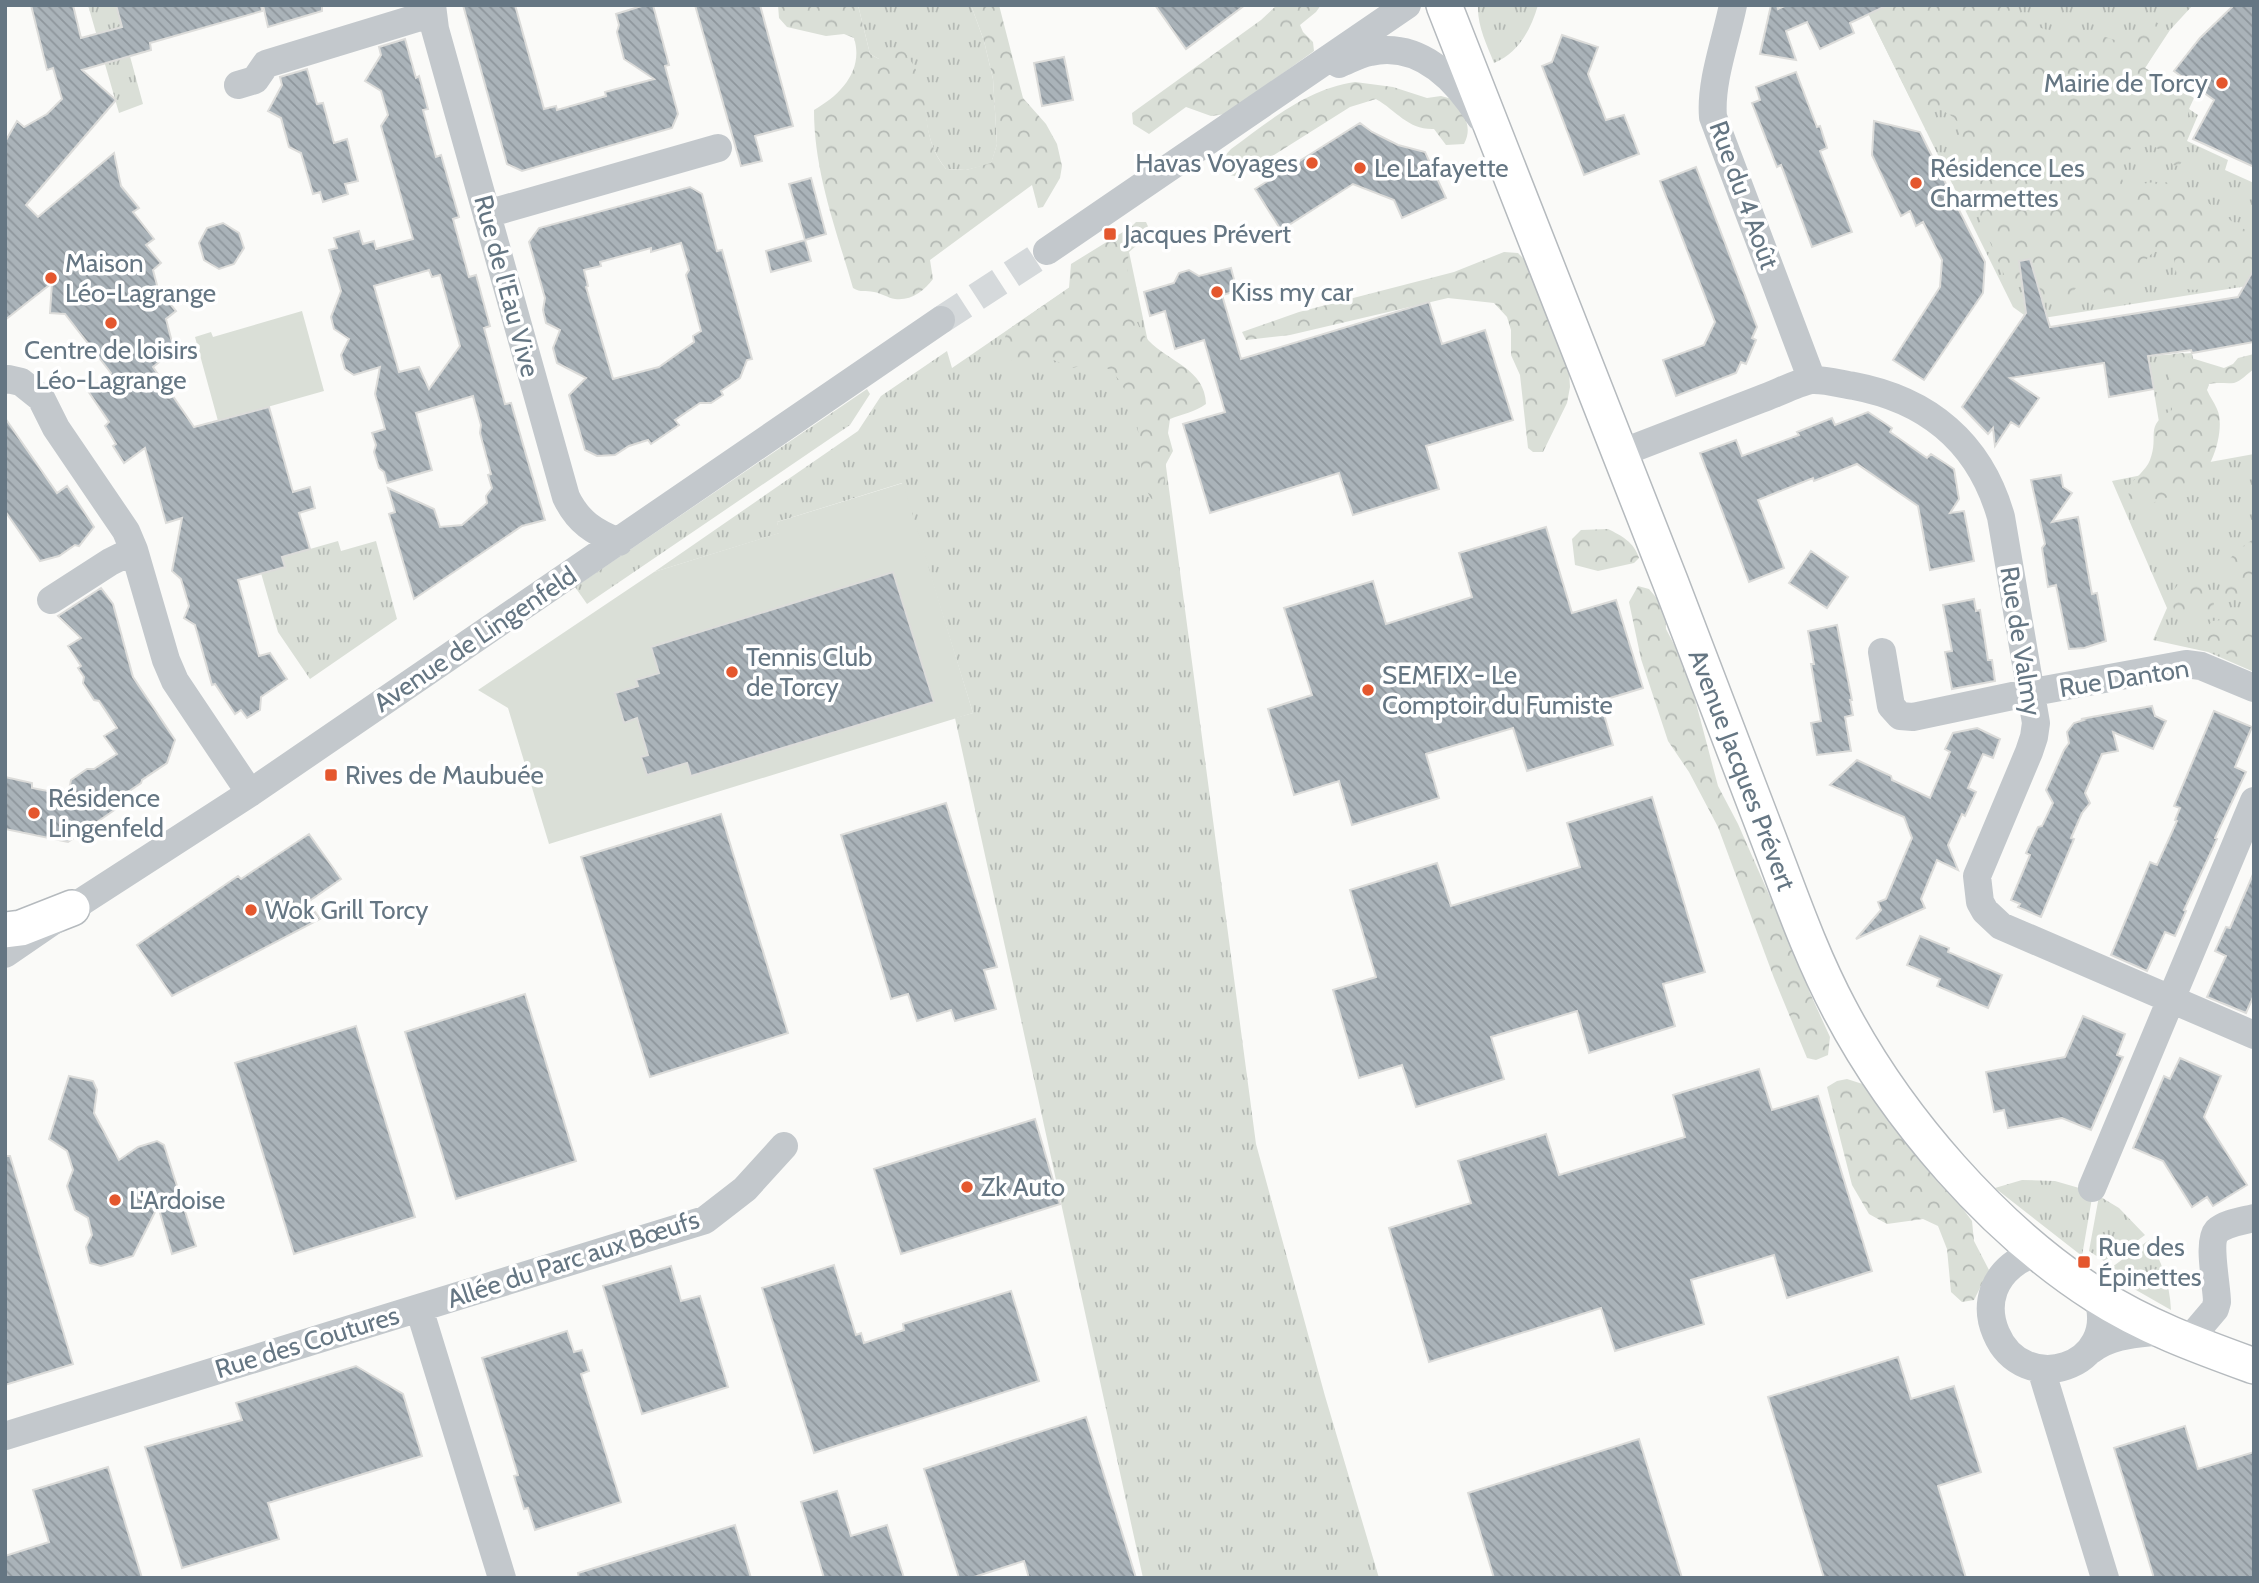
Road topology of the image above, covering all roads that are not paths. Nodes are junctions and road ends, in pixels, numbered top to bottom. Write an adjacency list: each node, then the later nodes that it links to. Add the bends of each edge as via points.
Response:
1 (1379, 5): 6 (street)
2 (1407, 5): 6 (street)
3 (1444, 5): 9 (main road, Avenue Jacques Prévert)
4 (1733, 5): 14 (street, Rue du 4 Août, via 1715,85 1713,117)
5 (433, 9): 7 (street, via 266,64 255,80); 10 (street, Rue de l'Eau Vive)
6 (1294, 82): 9 (street, via 1370,52 1397,51 1419,57 1447,74 1467,97); 11 (street)
7 (239, 85)
8 (718, 148): 10 (street)
9 (1503, 154): 15 (main road, Avenue Jacques Prévert)
10 (487, 214): 16 (street, Rue de l'Eau Vive, via 566,497 592,530)
11 (1047, 250)
12 (941, 320): 16 (street, Avenue de Lingenfeld)
13 (6, 378): 17 (street, via 41,398)
14 (1812, 380): 15 (street); 21 (street, Rue de Valmy, via 1903,399 1946,427 1976,463 1996,496)
15 (1621, 453): 31 (main road, Avenue Jacques Prévert, via 1797,914 1839,1009 1899,1103)
16 (619, 541): 22 (street, Avenue de Lingenfeld)
17 (134, 550): 18 (street); 22 (street, via 175,681)
18 (51, 600)
19 (1882, 652): 21 (street, Rue Danton, via 1891,706 1900,716)
20 (2254, 688): 21 (street, Rue Danton, via 2186,664)
21 (2031, 692): 27 (street, Rue de Valmy, via 2034,737 1977,876 1980,901 2001,926)
22 (250, 793): 24 (street, Avenue de Lingenfeld)
23 (2254, 801): 27 (street)
24 (72, 908): 25 (main road); 26 (street, Avenue de Lingenfeld)
25 (5, 930)
26 (5, 954)
27 (2172, 999): 28 (street, Rue de Valmy); 30 (street)
28 (2254, 1035)
29 (784, 1146): 36 (street, Allée du Parc aux Bœufs, via 745,1189 705,1220)
30 (2092, 1188)
31 (1991, 1210): 33 (main road, Avenue Jacques Prévert); 34 (street)
32 (2254, 1218): 37 (street, via 2225,1226 2214,1236 2215,1309)
33 (2038, 1253): 34 (street, via 2020,1260); 35 (main road, Avenue Jacques Prévert)
34 (2001, 1278): 40 (street, via 1994,1290 1991,1316 1999,1341 2017,1360)
35 (2096, 1296): 37 (main road, Avenue Jacques Prévert); 38 (street, via 2100,1325)
36 (419, 1308): 41 (street, Rue des Coutures); 42 (street, Rue des Coutures)
37 (2175, 1336): 38 (street, via 2117,1337); 39 (main road, Avenue Jacques Prévert)
38 (2091, 1350): 40 (street, via 2067,1367)
39 (2254, 1366)
40 (2041, 1369): 43 (street)
41 (5, 1436)
42 (502, 1578)
43 (2105, 1578)

